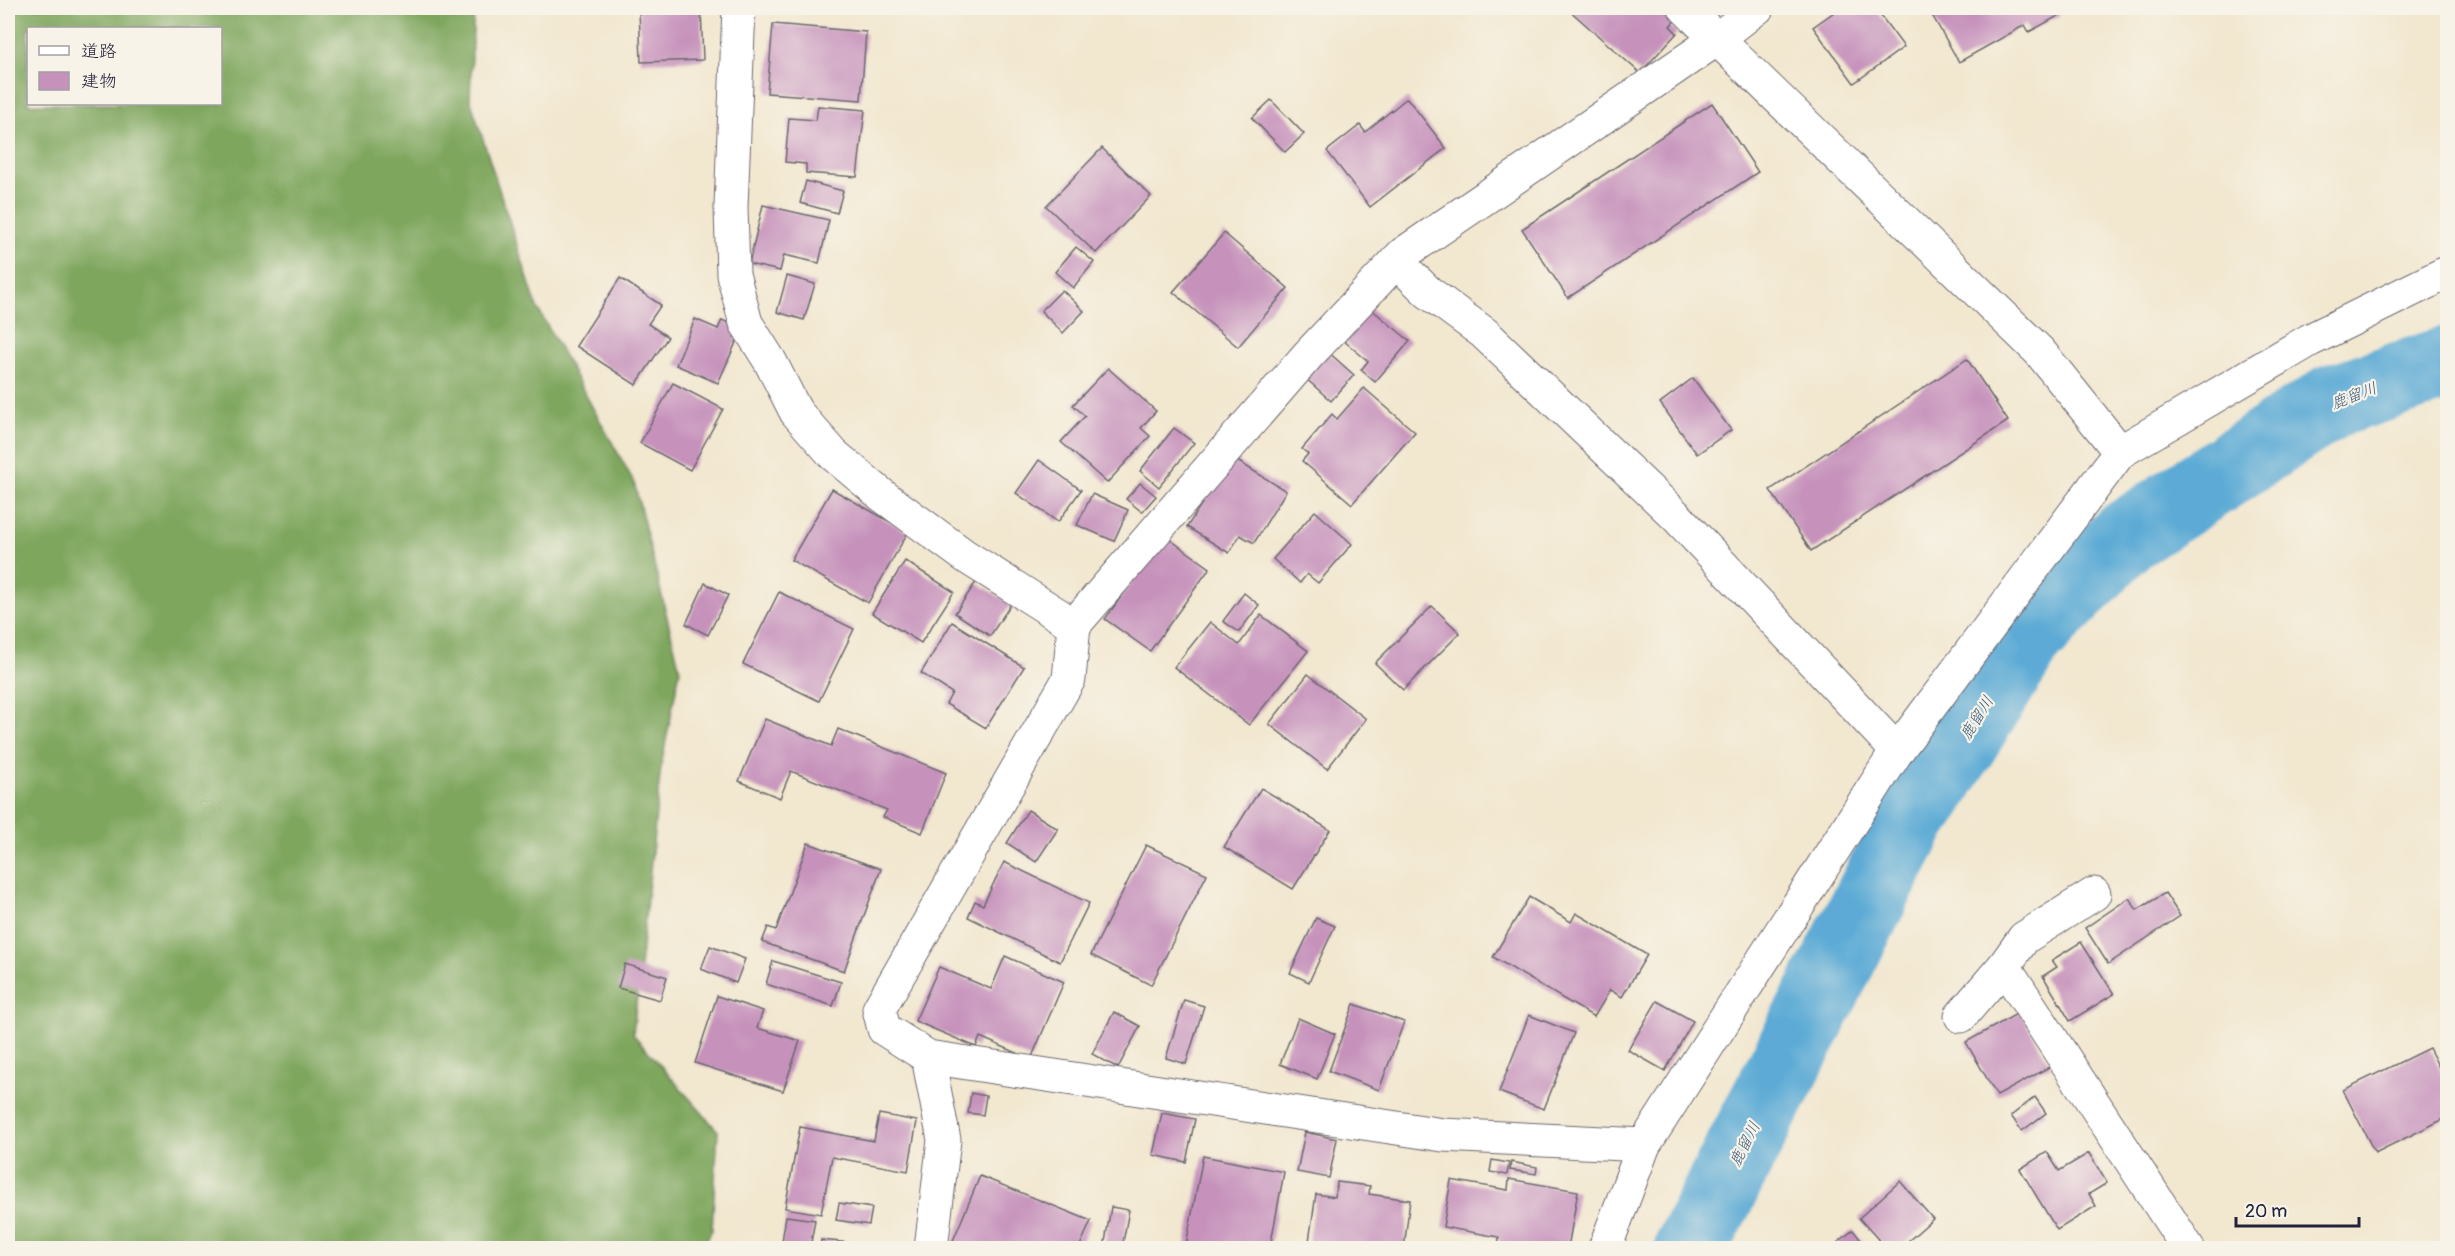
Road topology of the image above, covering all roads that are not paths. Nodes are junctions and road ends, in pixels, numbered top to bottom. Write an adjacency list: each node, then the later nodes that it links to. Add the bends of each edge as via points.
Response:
1 (739, 8): 8 (street, via 730,207 733,274 746,323 796,412 834,455 965,556)
2 (1685, 8): 4 (street)
3 (1757, 8): 4 (street)
4 (1718, 39): 5 (street); 7 (street, via 2040,352)
5 (1396, 261): 8 (street); 9 (street, via 1428,292 1484,333 1677,516)
6 (2448, 272): 7 (street, via 2310,340)
7 (2120, 452): 9 (street)
8 (1074, 625): 13 (street, via 1069,679 879,1009 885,1029)
9 (1897, 751): 14 (street)
10 (2094, 894): 11 (street, via 2024,938)
11 (2004, 966): 12 (street); 17 (street)
12 (1961, 1016)
13 (928, 1057): 14 (street, via 1443,1135); 15 (street, via 944,1140)
14 (1644, 1145): 16 (street)
15 (931, 1248)
16 (1605, 1248)
17 (2188, 1248)

